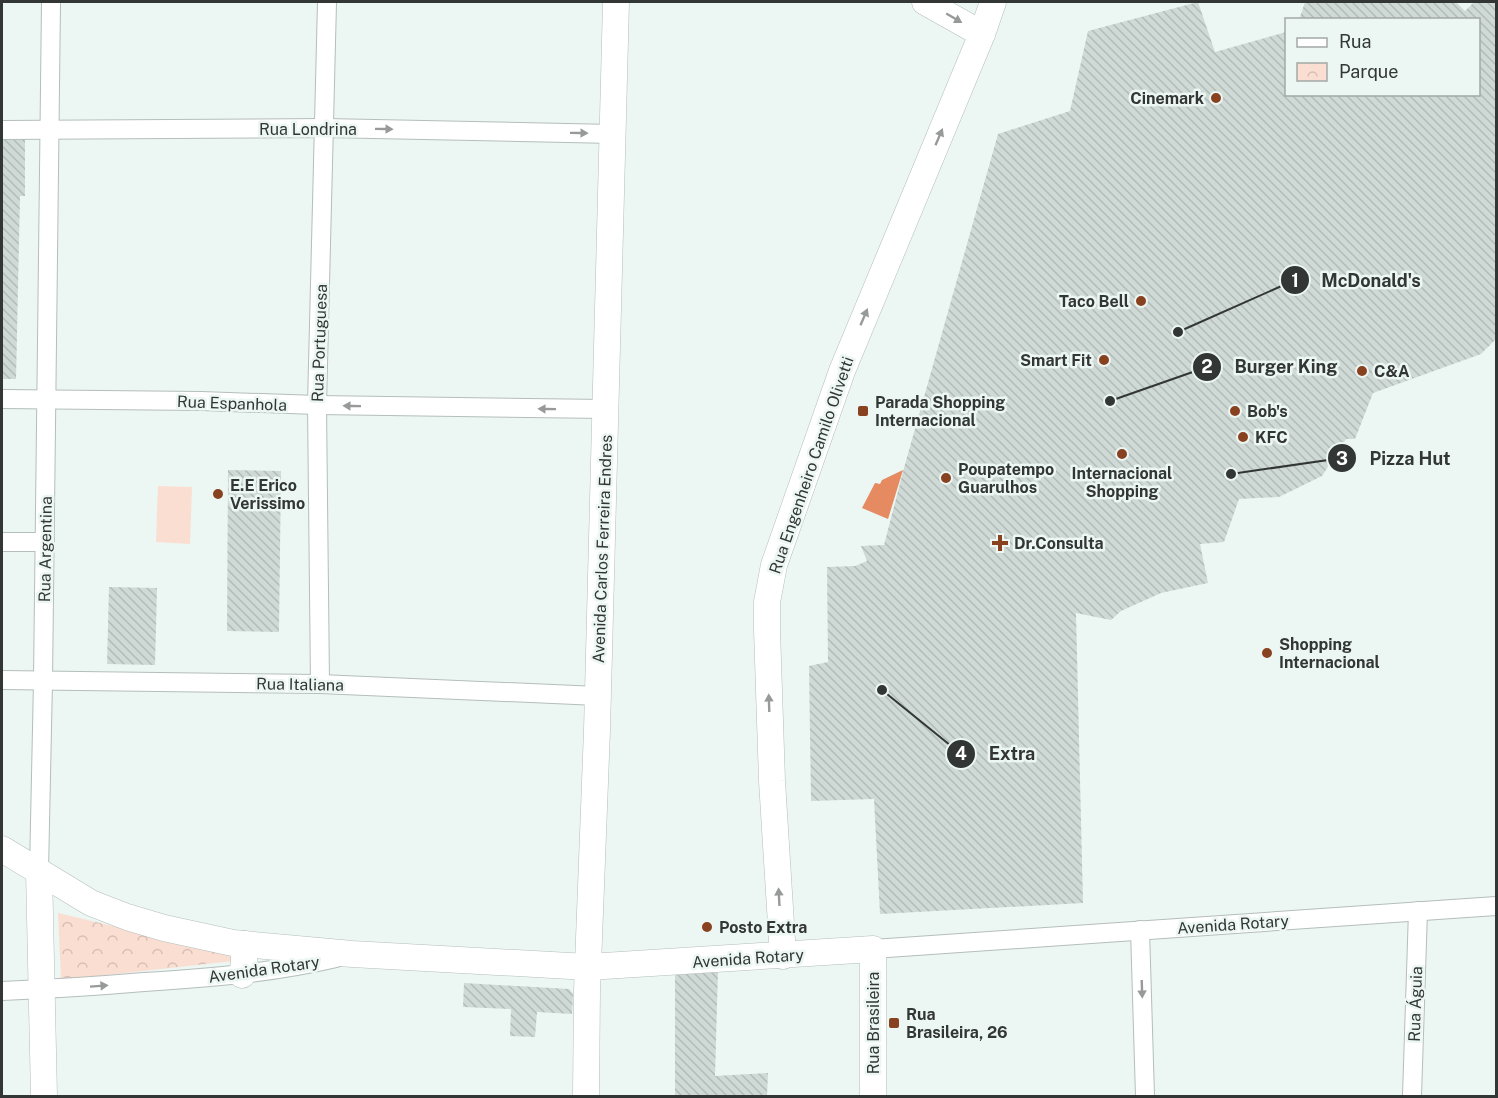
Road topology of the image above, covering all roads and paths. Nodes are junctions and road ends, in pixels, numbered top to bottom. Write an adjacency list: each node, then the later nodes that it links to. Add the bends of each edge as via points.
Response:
1 (51, 2): 7 (street, Rua Argentina)
2 (327, 2): 8 (street, Rua Portuguesa)
3 (616, 2): 10 (street, Avenida Carlos Ferreira Endres)
4 (925, 2): 6 (street, one-way to 6)
5 (993, 2): 6 (street, Rua Engenheiro Camilo Olivetti)
6 (982, 34): 29 (street, Rua Engenheiro Camilo Olivetti, one-way to 6, via 767,630 774,565 842,371)
7 (49, 128): 8 (street, Rua Londrina); 9 (street, Rua Londrina); 12 (street, Rua Argentina)
8 (325, 128): 10 (street, Rua Londrina, one-way to 10); 13 (street, Rua Portuguesa)
9 (2, 130)
10 (614, 134): 14 (street, Avenida Carlos Ferreira Endres)
11 (2, 399): 12 (street, Rua Espanhola)
12 (46, 401): 13 (street, Rua Espanhola); 16 (street, Rua Argentina)
13 (317, 405): 14 (street, Rua Espanhola, one-way to 13); 19 (street, Rua Portuguesa)
14 (606, 409): 20 (street, Avenida Carlos Ferreira Endres)
15 (2, 542): 16 (street)
16 (45, 542): 18 (street, Rua Argentina)
17 (2, 680): 18 (street, Rua Italiana)
18 (44, 681): 19 (street, Rua Italiana); 22 (street, Rua Argentina)
19 (320, 684): 20 (street, Rua Italiana)
20 (598, 696): 30 (street, Avenida Carlos Ferreira Endres)
21 (2, 849): 22 (street)
22 (39, 871): 26 (street, via 91,903 127,917); 32 (street, Rua Argentina)
23 (1497, 906): 24 (street, Avenida Rotary)
24 (1418, 911): 25 (street, Avenida Rotary); 38 (street, Rua Águia)
25 (1140, 930): 27 (street, Avenida Rotary); 37 (street, one-way to 37)
26 (244, 944): 28 (street); 31 (street)
27 (873, 949): 29 (street, Avenida Rotary); 36 (street, Rua Brasileira)
28 (352, 954): 30 (street, Avenida Rotary); 31 (street, Avenida Rotary)
29 (783, 956): 30 (street, Avenida Rotary)
30 (588, 967): 35 (street, Avenida Carlos Ferreira Endres)
31 (242, 975): 32 (street, Avenida Rotary, one-way to 31)
32 (41, 990): 33 (street, Avenida Rotary); 34 (street, Rua Argentina)
33 (2, 991)
34 (44, 1096)
35 (586, 1096)
36 (873, 1096)
37 (1145, 1096)
38 (1412, 1096)

